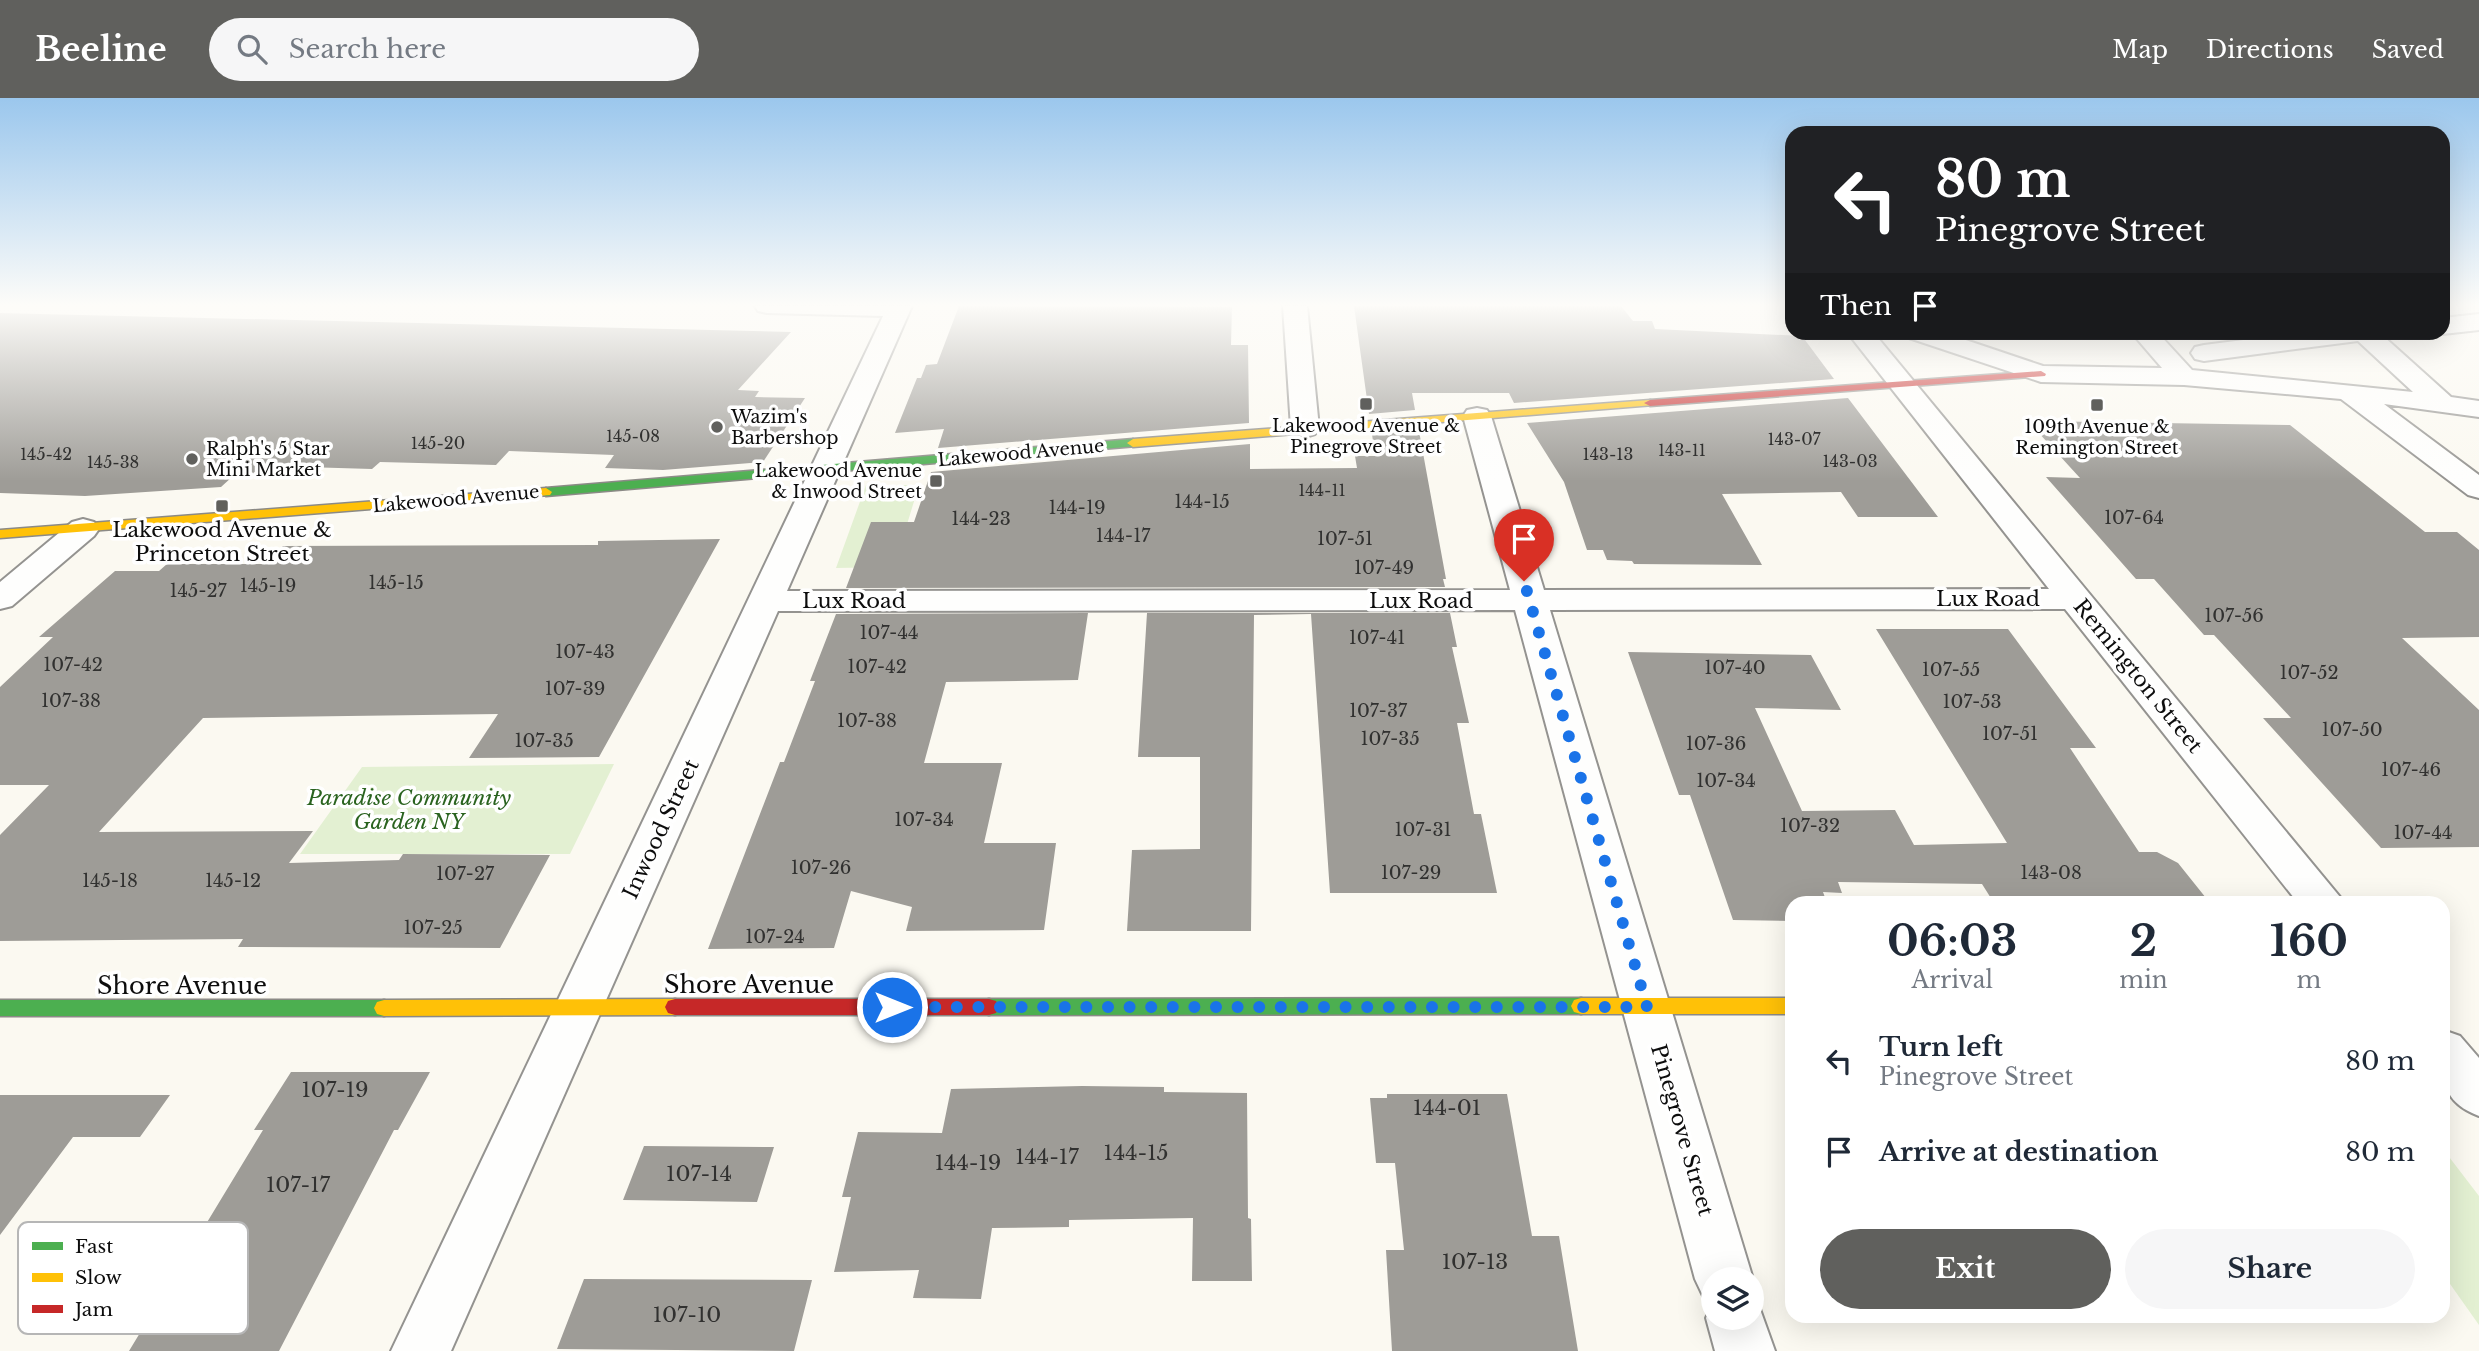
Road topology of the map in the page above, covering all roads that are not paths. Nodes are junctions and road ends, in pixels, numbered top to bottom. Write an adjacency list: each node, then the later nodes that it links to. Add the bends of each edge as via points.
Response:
1 (873, 364): 15 (street, Inwood Street)
2 (1300, 364): 14 (street)
3 (1884, 364): 9 (street, Remington Street)
4 (2012, 364): 7 (street)
5 (2173, 364): 8 (street)
6 (2399, 364): 11 (street)
7 (2041, 374): 8 (street); 9 (street, Lakewood Avenue)
8 (2185, 377): 10 (street)
9 (1899, 385): 13 (street, Lakewood Avenue); 20 (street, Remington Street)
10 (2349, 391): 11 (street); 16 (street)
11 (2444, 404): 12 (street)
12 (2479, 409)
13 (1477, 416): 14 (street, Lakewood Avenue); 21 (street, Pinegrove Street)
14 (1305, 428): 15 (street, Lakewood Avenue)
15 (824, 470): 17 (street, Lakewood Avenue); 22 (street, Inwood Street)
16 (2479, 489)
17 (83, 529): 18 (street, Lakewood Avenue); 19 (street)
18 (0, 534)
19 (0, 599)
20 (2076, 599): 21 (street, Lux Road); 23 (street, Remington Street)
21 (1530, 600): 22 (street, Lux Road); 26 (street, Pinegrove Street)
22 (767, 601): 25 (street, Inwood Street)
23 (2317, 896)
24 (1785, 1006): 26 (street, Shore Avenue)
25 (579, 1007): 26 (street, Shore Avenue); 27 (street, Shore Avenue); 32 (street, Inwood Street)
26 (1647, 1007): 30 (street, Pinegrove Street)
27 (0, 1008)
28 (2450, 1059): 29 (street)
29 (2479, 1094)
30 (1721, 1267)
31 (1739, 1330): 33 (street)
32 (421, 1351)
33 (1745, 1351)

